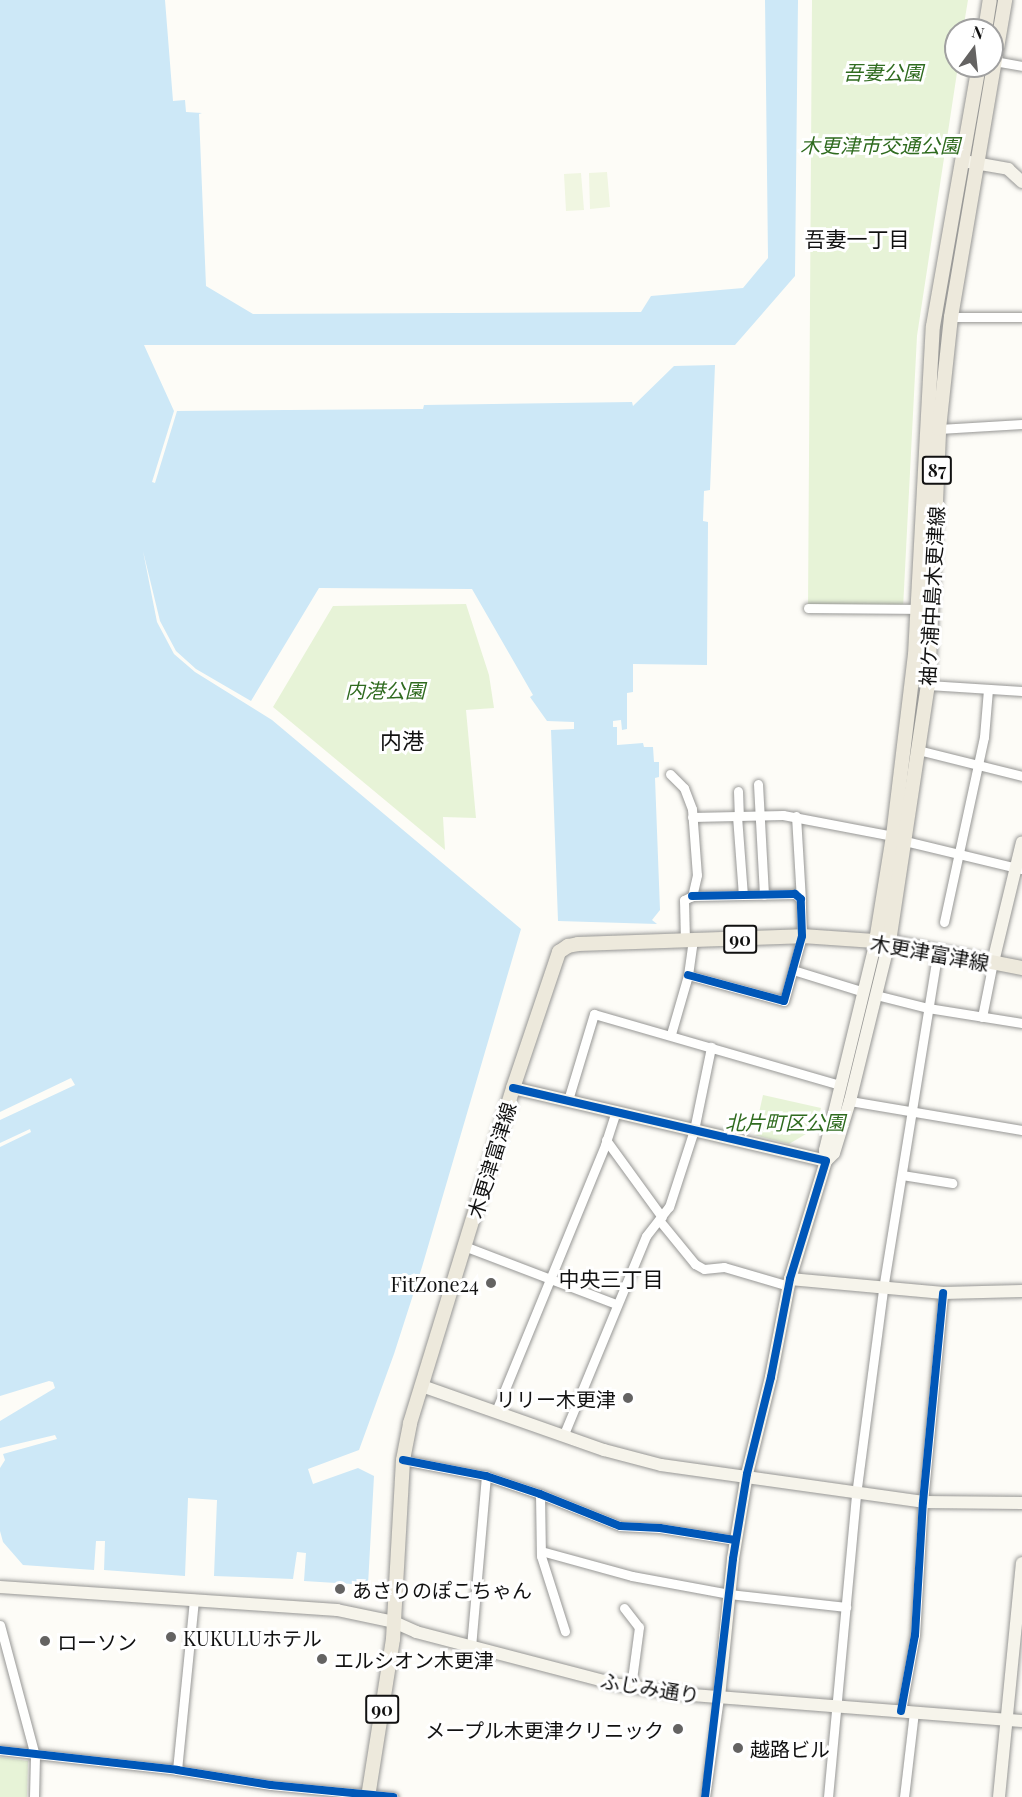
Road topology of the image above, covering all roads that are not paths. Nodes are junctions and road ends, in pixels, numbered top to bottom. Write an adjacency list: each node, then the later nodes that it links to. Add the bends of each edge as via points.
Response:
1 (990, 0): 3 (main road)
2 (1005, 0): 4 (main road, 袖ケ浦中島木更津線 / 87)
3 (987, 18)
4 (1002, 18)
5 (1004, 63): 6 (street)
6 (1022, 66)
7 (977, 78): 9 (main road, 袖ケ浦中島木更津線 / 87)
8 (991, 78): 10 (main road, 袖ケ浦中島木更津線 / 87)
9 (962, 161): 10 (street); 17 (main road, 袖ケ浦中島木更津線 / 87, via 933,326)
10 (977, 164): 11 (street, via 1008,169); 12 (main road, 袖ケ浦中島木更津線 / 87)
11 (1022, 182)
12 (951, 317): 13 (street); 15 (main road, 袖ケ浦中島木更津線 / 87)
13 (1022, 317)
14 (1022, 423): 15 (street)
15 (939, 429): 18 (main road, 袖ケ浦中島木更津線 / 87)
16 (808, 608): 17 (street)
17 (915, 609): 18 (street); 32 (main road, 袖ケ浦中島木更津線 / 87, via 915,655)
18 (931, 609): 19 (main road, 袖ケ浦中島木更津線 / 87)
19 (928, 685): 20 (street); 22 (main road, 袖ケ浦中島木更津線 / 87)
20 (988, 689): 21 (street); 23 (street)
21 (1022, 691)
22 (918, 750): 23 (street); 32 (main road, 袖ケ浦中島木更津線 / 87)
23 (978, 766): 25 (street); 34 (street)
24 (670, 774): 31 (street, via 688,795)
25 (1022, 776)
26 (758, 784): 28 (street)
27 (738, 791): 29 (street)
28 (759, 815): 29 (street); 30 (street); 37 (street)
29 (738, 816): 31 (street); 36 (street)
30 (796, 816): 32 (street); 39 (street)
31 (692, 817): 38 (street, via 697,875)
32 (899, 839): 34 (street); 43 (main road, 袖ケ浦中島木更津線 / 87)
33 (1022, 842): 35 (street)
34 (959, 853): 35 (street); 40 (street)
35 (1019, 868): 45 (street)
36 (743, 895): 37 (street); 38 (street)
37 (764, 895): 39 (street, via 795,894)
38 (692, 896): 42 (street, via 684,900)
39 (801, 899): 41 (street)
40 (944, 922)
41 (802, 936): 42 (main road, 木更津富津線 / 90); 43 (main road, 木更津富津線 / 90); 47 (street)
42 (689, 941): 48 (street); 56 (main road, 木更津富津線 / 90, via 578,944 563,949 556,957)
43 (882, 942): 44 (main road, 木更津富津線 / 90); 49 (street)
44 (939, 951): 45 (main road, 木更津富津線 / 90); 50 (street)
45 (993, 962): 46 (main road, 木更津富津線 / 90); 51 (street)
46 (1022, 969)
47 (793, 970): 48 (street, via 783,1001); 49 (street)
48 (688, 975): 53 (street)
49 (870, 994): 50 (street); 55 (street); 58 (street)
50 (928, 1008): 51 (street); 60 (street)
51 (982, 1017): 52 (street)
52 (1022, 1023)
53 (672, 1034): 54 (street); 57 (street, via 594,1014)
54 (711, 1047): 55 (street); 61 (street)
55 (840, 1085): 64 (street, via 825,1149)
56 (513, 1088): 57 (street); 68 (main road, 木更津富津線 / 90)
57 (568, 1100): 59 (street)
58 (850, 1101): 60 (street); 64 (street, via 834,1153)
59 (616, 1111): 61 (street); 63 (street)
60 (910, 1111): 62 (street); 65 (street)
61 (694, 1130): 64 (street); 67 (street, via 669,1207)
62 (1022, 1130)
63 (606, 1140): 67 (street); 69 (street)
64 (826, 1161): 70 (street)
65 (902, 1175): 66 (street); 71 (street)
66 (952, 1183)
67 (660, 1218): 70 (street, via 694,1264); 74 (street, via 646,1236)
68 (464, 1246): 69 (street); 75 (main road, 木更津富津線 / 90)
69 (550, 1277): 74 (street); 76 (street)
70 (789, 1283): 71 (street); 80 (street)
71 (883, 1289): 73 (street); 82 (street)
72 (1022, 1292): 73 (street)
73 (943, 1293): 83 (street)
74 (616, 1304): 77 (street)
75 (422, 1386): 76 (street); 78 (main road, 木更津富津線 / 90)
76 (496, 1411): 77 (street)
77 (564, 1434): 80 (street, via 604,1450 661,1465)
78 (403, 1460): 79 (street); 93 (main road, 木更津富津線 / 90)
79 (486, 1476): 81 (street); 96 (street)
80 (746, 1479): 82 (street); 85 (street)
81 (540, 1494): 85 (street, via 620,1526); 86 (street)
82 (856, 1495): 83 (street); 92 (street)
83 (923, 1502): 84 (street); 100 (street, via 915,1635)
84 (1022, 1503)
85 (735, 1540): 89 (street)
86 (541, 1551): 89 (street, via 632,1576); 95 (street)
87 (1022, 1563): 102 (street)
88 (0, 1587): 90 (street, ふじみ通り)
89 (729, 1594): 92 (street); 98 (street)
90 (194, 1599): 93 (street, ふじみ通り, via 329,1609); 106 (street)
91 (624, 1608): 97 (street, via 639,1627)
92 (846, 1608): 99 (street)
93 (394, 1622): 96 (street, ふじみ通り); 107 (main road, 木更津富津線 / 90)
94 (0, 1625): 105 (street)
95 (565, 1631)
96 (471, 1647): 97 (street, ふじみ通り)
97 (631, 1687): 98 (street, ふじみ通り)
98 (718, 1697): 99 (street, ふじみ通り); 110 (street)
99 (837, 1706): 100 (street, ふじみ通り); 111 (street)
100 (901, 1711): 101 (street, ふじみ通り)
101 (914, 1712): 102 (street, ふじみ通り); 112 (street)
102 (1008, 1719): 103 (street, ふじみ通り); 113 (street)
103 (1022, 1721)
104 (0, 1750): 105 (street)
105 (35, 1756): 106 (street); 108 (street)
106 (177, 1770): 107 (street)
107 (368, 1796): 109 (street)
108 (34, 1797)
109 (393, 1797)
110 (705, 1797)
111 (828, 1797)
112 (904, 1797)
113 (999, 1797)

